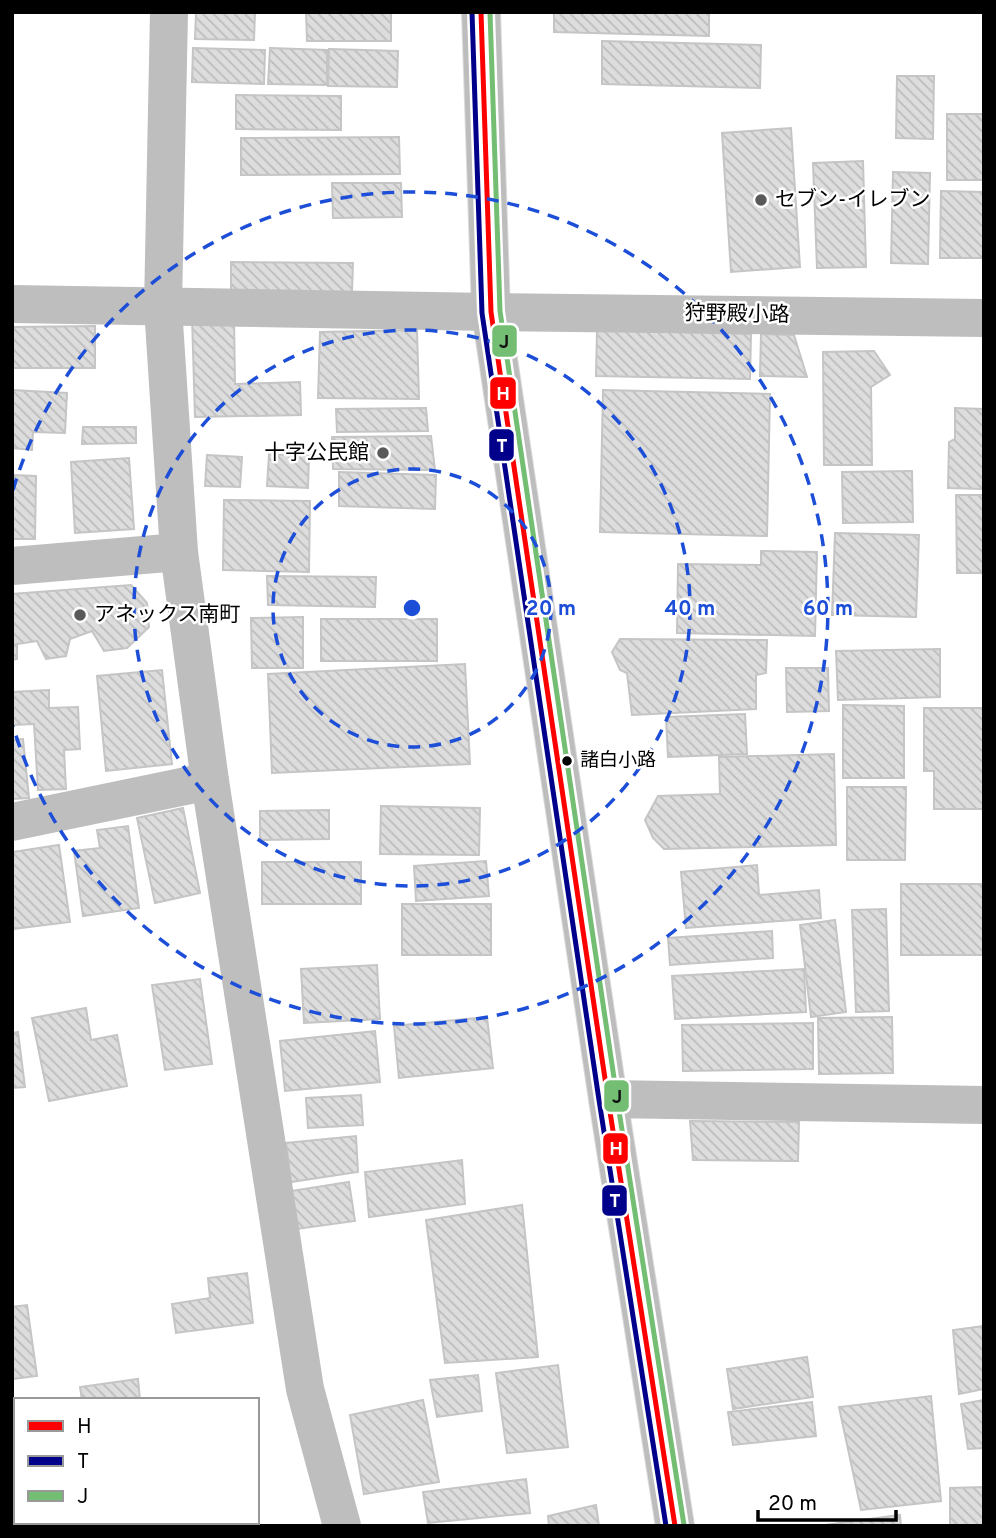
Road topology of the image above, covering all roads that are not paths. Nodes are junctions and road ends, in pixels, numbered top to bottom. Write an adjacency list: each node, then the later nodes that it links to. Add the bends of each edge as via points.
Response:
1 (169, 12): 4 (street)
2 (481, 12): 5 (highway)
3 (12, 304): 4 (street, 狩野殿小路)
4 (163, 307): 5 (street, 狩野殿小路); 7 (street)
5 (491, 312): 6 (street, 狩野殿小路); 11 (highway)
6 (984, 318)
7 (179, 552): 8 (street); 9 (street)
8 (12, 566)
9 (210, 780): 10 (street); 13 (street, via 305,1389)
10 (12, 822)
11 (608, 1099): 12 (street); 14 (highway)
12 (984, 1105)
13 (342, 1526)
14 (675, 1526)

